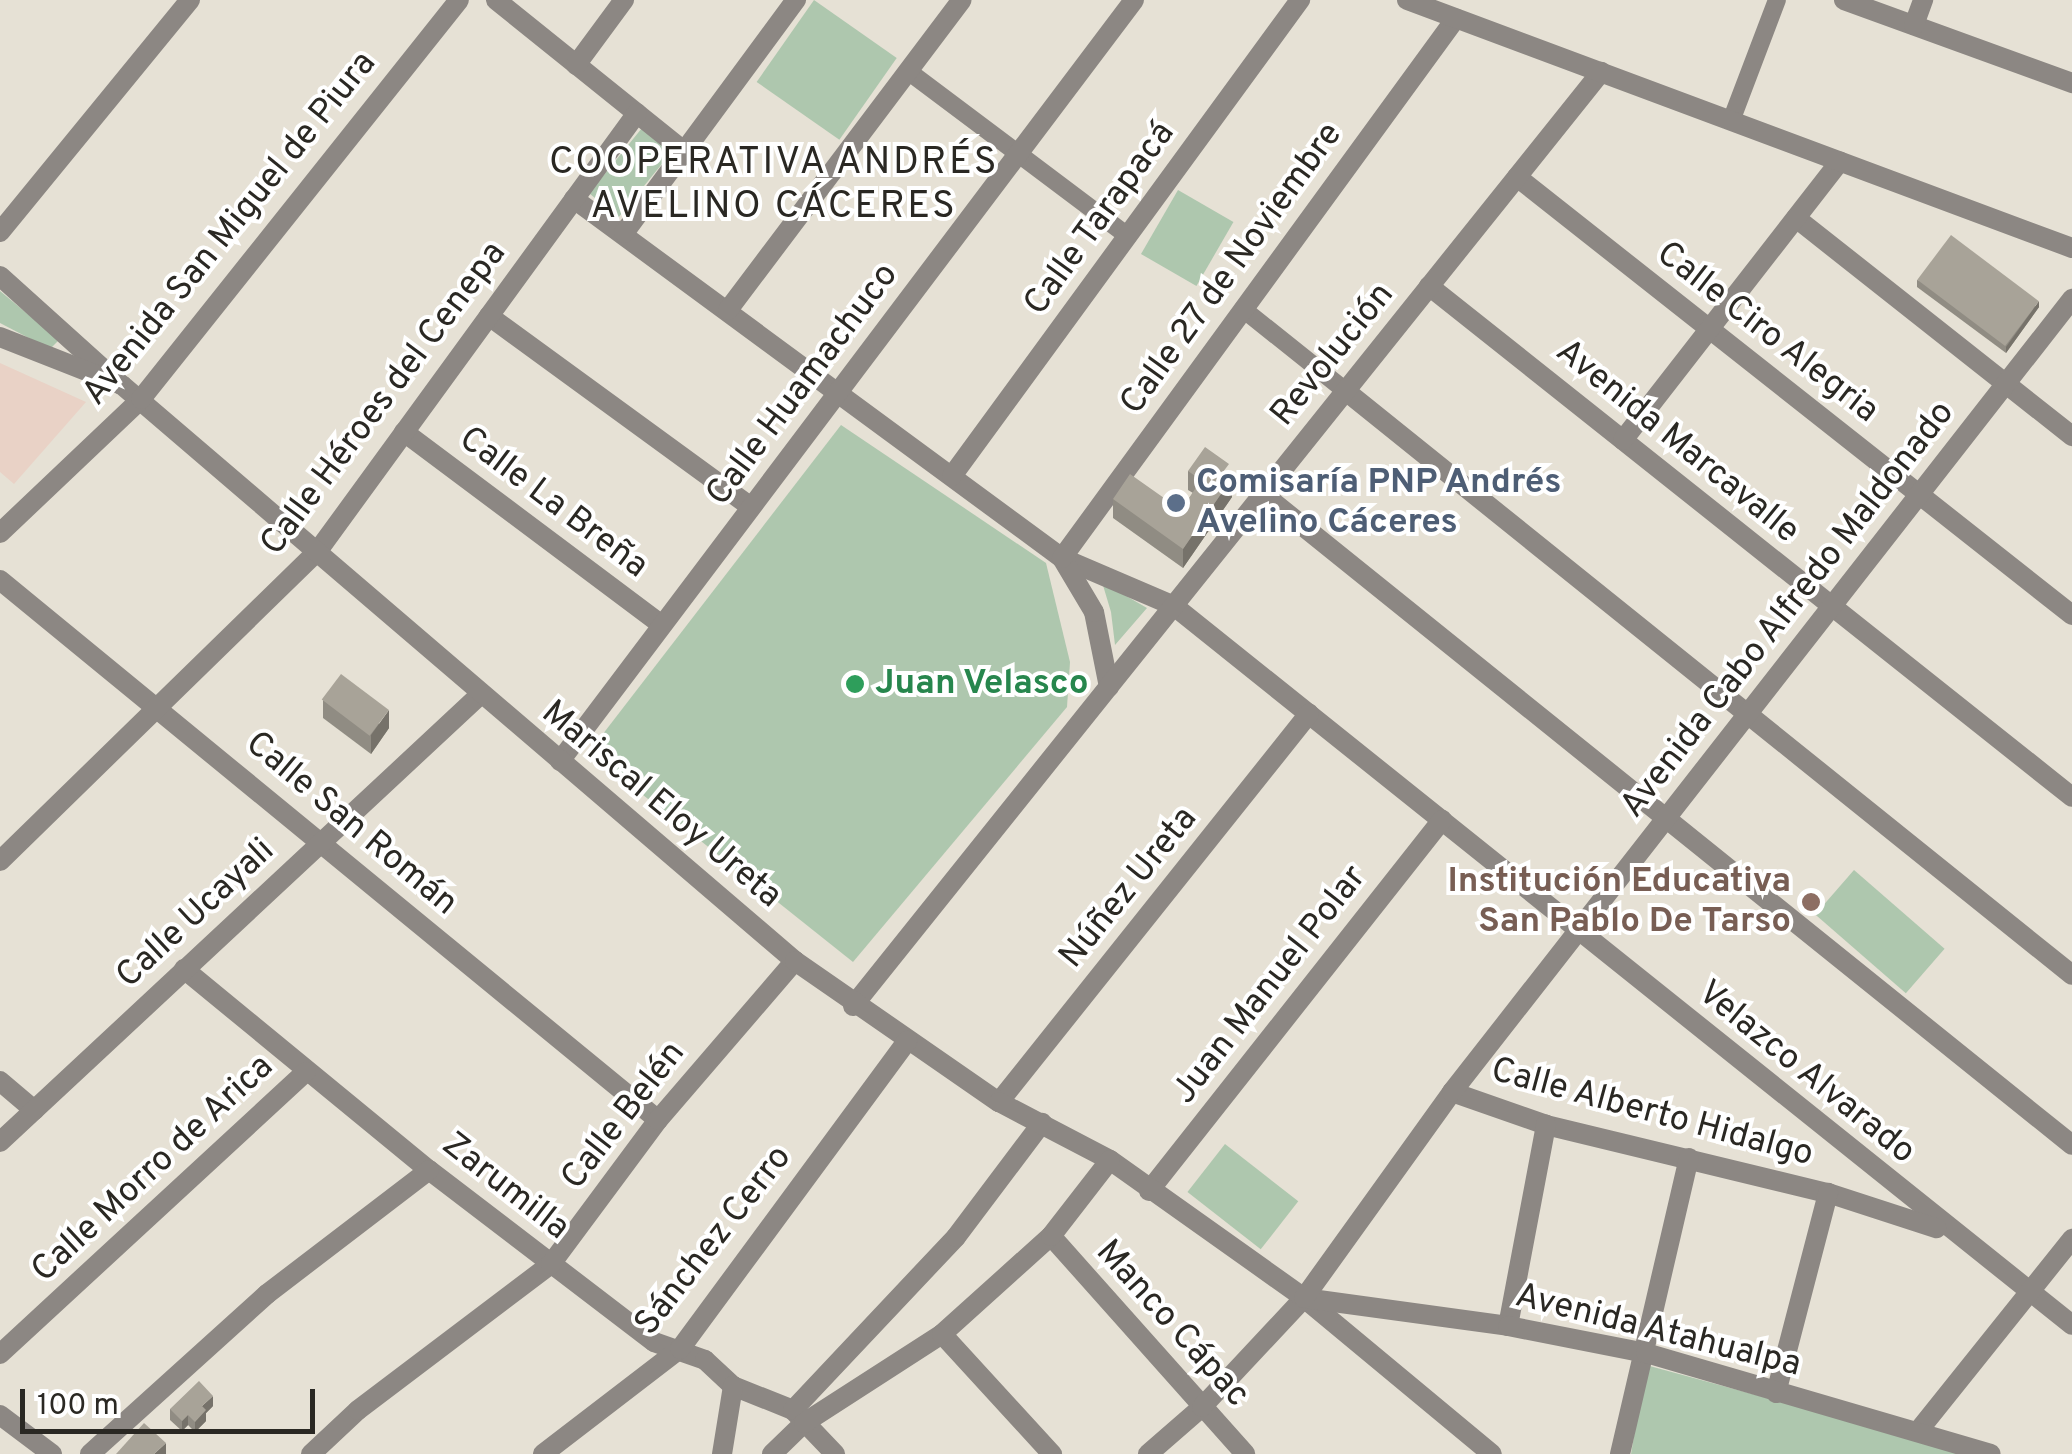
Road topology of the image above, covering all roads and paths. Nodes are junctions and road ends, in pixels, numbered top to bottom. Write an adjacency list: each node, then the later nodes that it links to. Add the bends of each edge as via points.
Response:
1 (190, 0): 27 (street)
2 (459, 0): 43 (street, Avenida San Miguel de Piura)
3 (496, 0): 15 (street)
4 (624, 0): 15 (street)
5 (796, 0): 21 (street)
6 (962, 0): 16 (street)
7 (1134, 0): 22 (street, Calle Huamachuco)
8 (1300, 0): 29 (street, Calle Tarapacá)
9 (1408, 0): 13 (street)
10 (1777, 0): 20 (street)
11 (1844, 0): 14 (street)
12 (1923, 0): 14 (street)
13 (1456, 18): 17 (street); 34 (street, Calle 27 de Noviembre)
14 (1914, 26): 18 (street)
15 (576, 64): 19 (street)
16 (908, 71): 22 (street); 35 (street)
17 (1600, 72): 20 (street); 24 (street, Revolución)
18 (2072, 83)
19 (637, 113): 21 (street); 25 (street, Calle Héroes del Cenepa)
20 (1731, 120): 23 (street)
21 (684, 151): 28 (street)
22 (1018, 153): 29 (street); 41 (street, Calle Huamachuco)
23 (1840, 162): 26 (street); 30 (street)
24 (1517, 177): 32 (street, Revolución); 37 (street, Calle Ciro Alegria)
25 (574, 199): 28 (street); 36 (street, Calle Héroes del Cenepa)
26 (1796, 218): 37 (street); 39 (street)
27 (0, 232)
28 (624, 232): 35 (street)
29 (1128, 236): 47 (street, Calle Tarapacá)
30 (2072, 248)
31 (0, 276): 40 (street)
32 (1429, 286): 42 (street, Revolución); 46 (street, Avenida Marcavalle)
33 (2072, 298): 39 (street, Avenida Cabo Alfredo Maldonado)
34 (1243, 309): 42 (street); 53 (street, Calle 27 de Noviembre)
35 (728, 310): 41 (street)
36 (489, 316): 44 (street, Calle Héroes del Cenepa); 50 (street)
37 (1710, 329): 46 (street); 49 (street, Calle Ciro Alegria)
38 (0, 337): 40 (street, Mariscal Eloy Ureta)
39 (2006, 384): 45 (street); 49 (street, Avenida Cabo Alfredo Maldonado)
40 (122, 385): 43 (street, Mariscal Eloy Ureta)
41 (838, 392): 47 (street); 50 (street, Calle Huamachuco)
42 (1347, 392): 48 (street, Revolución); 63 (street)
43 (141, 399): 51 (street, Avenida San Miguel de Piura); 52 (street, Mariscal Eloy Ureta)
44 (404, 432): 52 (street, Calle Héroes del Cenepa); 58 (street, Calle La Breña)
45 (2072, 436)
46 (1623, 440): 56 (street, Avenida Marcavalle)
47 (952, 476): 53 (street)
48 (1263, 494): 55 (street, Revolución); 66 (street)
49 (1919, 494): 56 (street, Avenida Cabo Alfredo Maldonado); 57 (street, Calle Ciro Alegria)
50 (751, 507): 58 (street, Calle Huamachuco)
51 (0, 533)
52 (317, 552): 60 (street, Mariscal Eloy Ureta); 61 (street, Calle Héroes del Cenepa)
53 (1062, 558): 55 (street, Velazco Alvarado); 59 (street, via 1094,612)
54 (0, 580): 61 (street, Calle San Román)
55 (1174, 606): 59 (street, Revolución); 62 (street, Velazco Alvarado)
56 (1832, 606): 63 (street, Avenida Cabo Alfredo Maldonado); 65 (street, Avenida Marcavalle)
57 (2072, 615)
58 (662, 625): 64 (street, Calle Huamachuco)
59 (1108, 687): 74 (street, Revolución)
60 (481, 694): 64 (street, Mariscal Eloy Ureta); 68 (street, Calle Ucayali)
61 (162, 707): 68 (street, Calle San Román); 69 (street, Calle Héroes del Cenepa)
62 (1309, 714): 67 (street, Velazco Alvarado); 79 (street, Núñez Ureta)
63 (1746, 716): 66 (street, Avenida Cabo Alfredo Maldonado); 73 (street)
64 (560, 761): 71 (street, Mariscal Eloy Ureta)
65 (2068, 786)
66 (1666, 819): 70 (street, Avenida Cabo Alfredo Maldonado); 85 (street)
67 (1442, 820): 70 (street, Velazco Alvarado); 89 (street, Juan Manuel Polar)
68 (320, 843): 72 (street, Calle Ucayali); 81 (street, Calle San Román)
69 (0, 861)
70 (1579, 930): 78 (street, Avenida Cabo Alfredo Maldonado); 91 (street, Velazco Alvarado)
71 (795, 961): 74 (street, Mariscal Eloy Ureta); 81 (street, Calle Belén)
72 (184, 969): 76 (street, Zarumilla); 80 (street, Calle Ucayali)
73 (2072, 975)
74 (854, 1006): 75 (street, Mariscal Eloy Ureta)
75 (907, 1041): 79 (street, Mariscal Eloy Ureta); 100 (street, Sánchez Cerro)
76 (306, 1072): 88 (street, Zarumilla); 101 (street, Calle Morro de Arica)
77 (0, 1081): 80 (street)
78 (1452, 1092): 83 (street, Calle Alberto Hidalgo); 96 (street, Avenida Cabo Alfredo Maldonado)
79 (999, 1102): 82 (street, Mariscal Eloy Ureta)
80 (34, 1110): 84 (street, Calle Ucayali)
81 (658, 1120): 94 (street, Calle Belén)
82 (1042, 1123): 87 (street, Mariscal Eloy Ureta); 107 (street, via 956,1237)
83 (1546, 1125): 86 (street, Calle Alberto Hidalgo); 98 (street)
84 (0, 1142)
85 (2072, 1145)
86 (1689, 1158): 90 (street, Calle Alberto Hidalgo); 102 (street)
87 (1110, 1160): 89 (street, Mariscal Eloy Ureta); 92 (street)
88 (428, 1170): 94 (street, Zarumilla); 112 (street, via 267,1294)
89 (1149, 1191): 96 (street, Mariscal Eloy Ureta)
90 (1828, 1193): 91 (street, Calle Alberto Hidalgo); 104 (street)
91 (1950, 1233): 95 (street, Velazco Alvarado)
92 (1050, 1236): 99 (street); 105 (street, Manco Cápac)
93 (2072, 1239): 95 (street)
94 (552, 1264): 100 (street, Zarumilla, via 654,1342); 113 (street, Calle Belén, via 358,1410)
95 (2032, 1293): 97 (street, Velazco Alvarado); 108 (street)
96 (1304, 1298): 98 (street, Avenida Atahualpa); 105 (street, Avenida Cabo Alfredo Maldonado); 121 (street, Mariscal Eloy Ureta)
97 (2072, 1324)
98 (1508, 1326): 102 (street, Avenida Atahualpa)
99 (942, 1334): 107 (street); 118 (street)
100 (680, 1348): 103 (street, Zarumilla, via 706,1360); 114 (street, Sánchez Cerro)
101 (0, 1354)
102 (1646, 1354): 104 (street, Avenida Atahualpa); 122 (street)
103 (733, 1386): 107 (street, Zarumilla); 115 (street)
104 (1776, 1393): 108 (street, Avenida Atahualpa)
105 (1202, 1407): 119 (street, Avenida Cabo Alfredo Maldonado); 120 (street, Manco Cápac)
106 (0, 1415): 109 (street)
107 (798, 1417): 116 (street); 117 (street)
108 (1919, 1430): 123 (street, Avenida Atahualpa)
109 (29, 1436): 110 (street); 111 (street)
110 (15, 1454)
111 (52, 1454)
112 (90, 1454)
113 (311, 1454)
114 (543, 1454)
115 (722, 1454)
116 (772, 1454)
117 (835, 1454)
118 (1052, 1454)
119 (1148, 1454)
120 (1245, 1454)
121 (1492, 1454)
122 (1620, 1454)
123 (1991, 1454)

